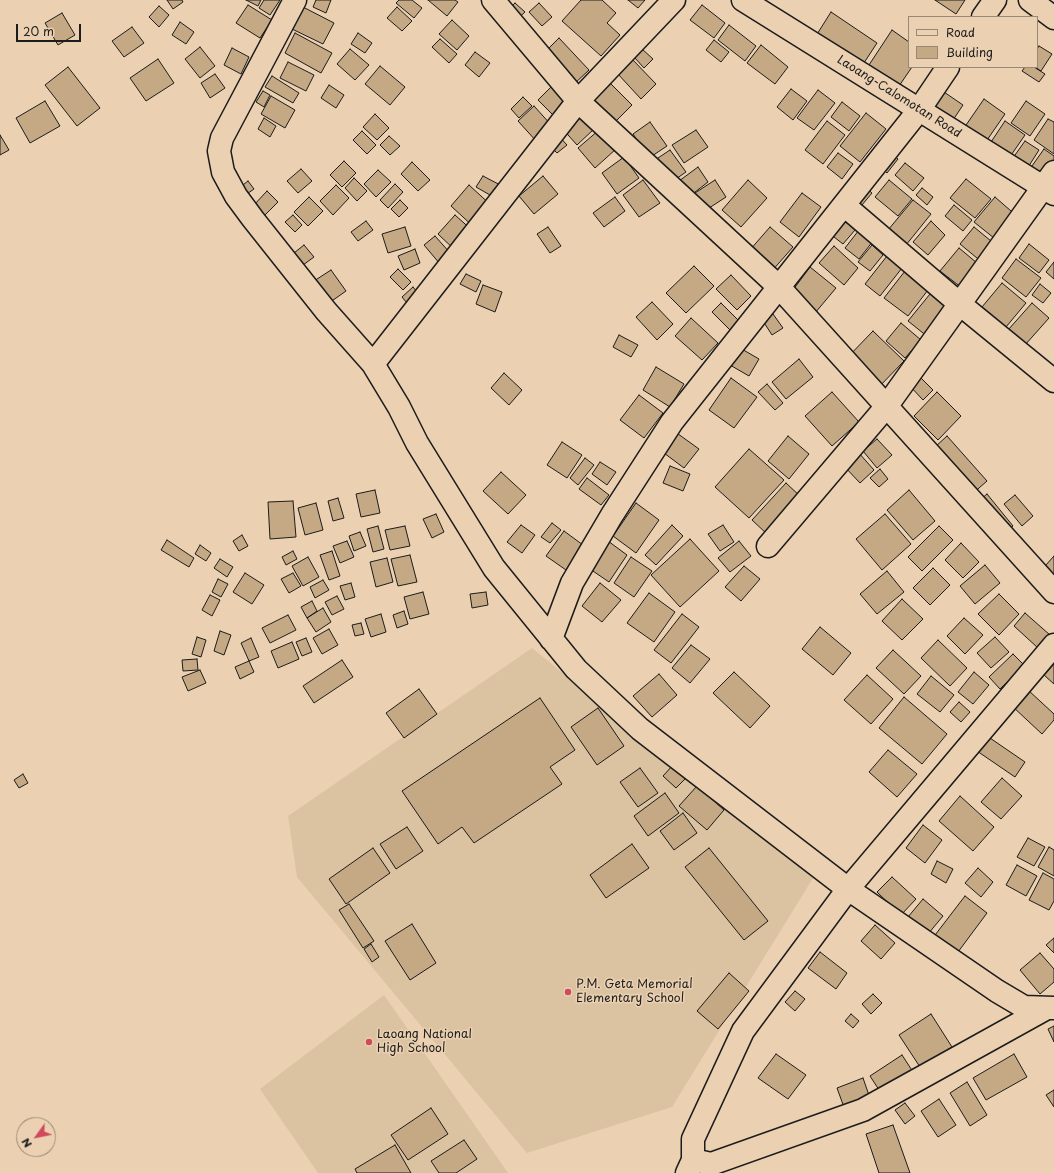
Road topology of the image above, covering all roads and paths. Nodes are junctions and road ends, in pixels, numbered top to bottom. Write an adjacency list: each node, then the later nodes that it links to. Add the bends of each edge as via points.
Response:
1 (295, 0): 16 (street, via 222,138 218,151 223,172 236,196 326,311)
2 (493, 0): 10 (street)
3 (674, 0): 10 (street)
4 (743, 0): 11 (street, Laoang-Calomotan Road)
5 (995, 0): 7 (street)
6 (1030, 0): 8 (street)
7 (984, 16)
8 (1054, 18)
9 (947, 68): 11 (street)
10 (578, 101): 14 (street); 16 (street)
11 (919, 110): 12 (street, Laoang-Calomotan Road); 13 (street)
12 (1050, 184): 15 (street)
13 (844, 205): 14 (street); 15 (street)
14 (780, 287): 18 (street); 21 (street, via 672,422 572,583)
15 (961, 305): 17 (street); 18 (street)
16 (373, 364): 21 (street, via 417,443 494,568)
17 (1054, 381)
18 (886, 407): 19 (street); 20 (street)
19 (768, 546)
20 (1054, 592)
21 (551, 639): 23 (street, via 576,669 640,729)
22 (1054, 645): 23 (street)
23 (848, 890): 24 (street, via 1024,1007); 25 (street, via 743,1031 693,1139)
24 (1050, 1008): 25 (street, via 863,1110 711,1164)
25 (690, 1166)

